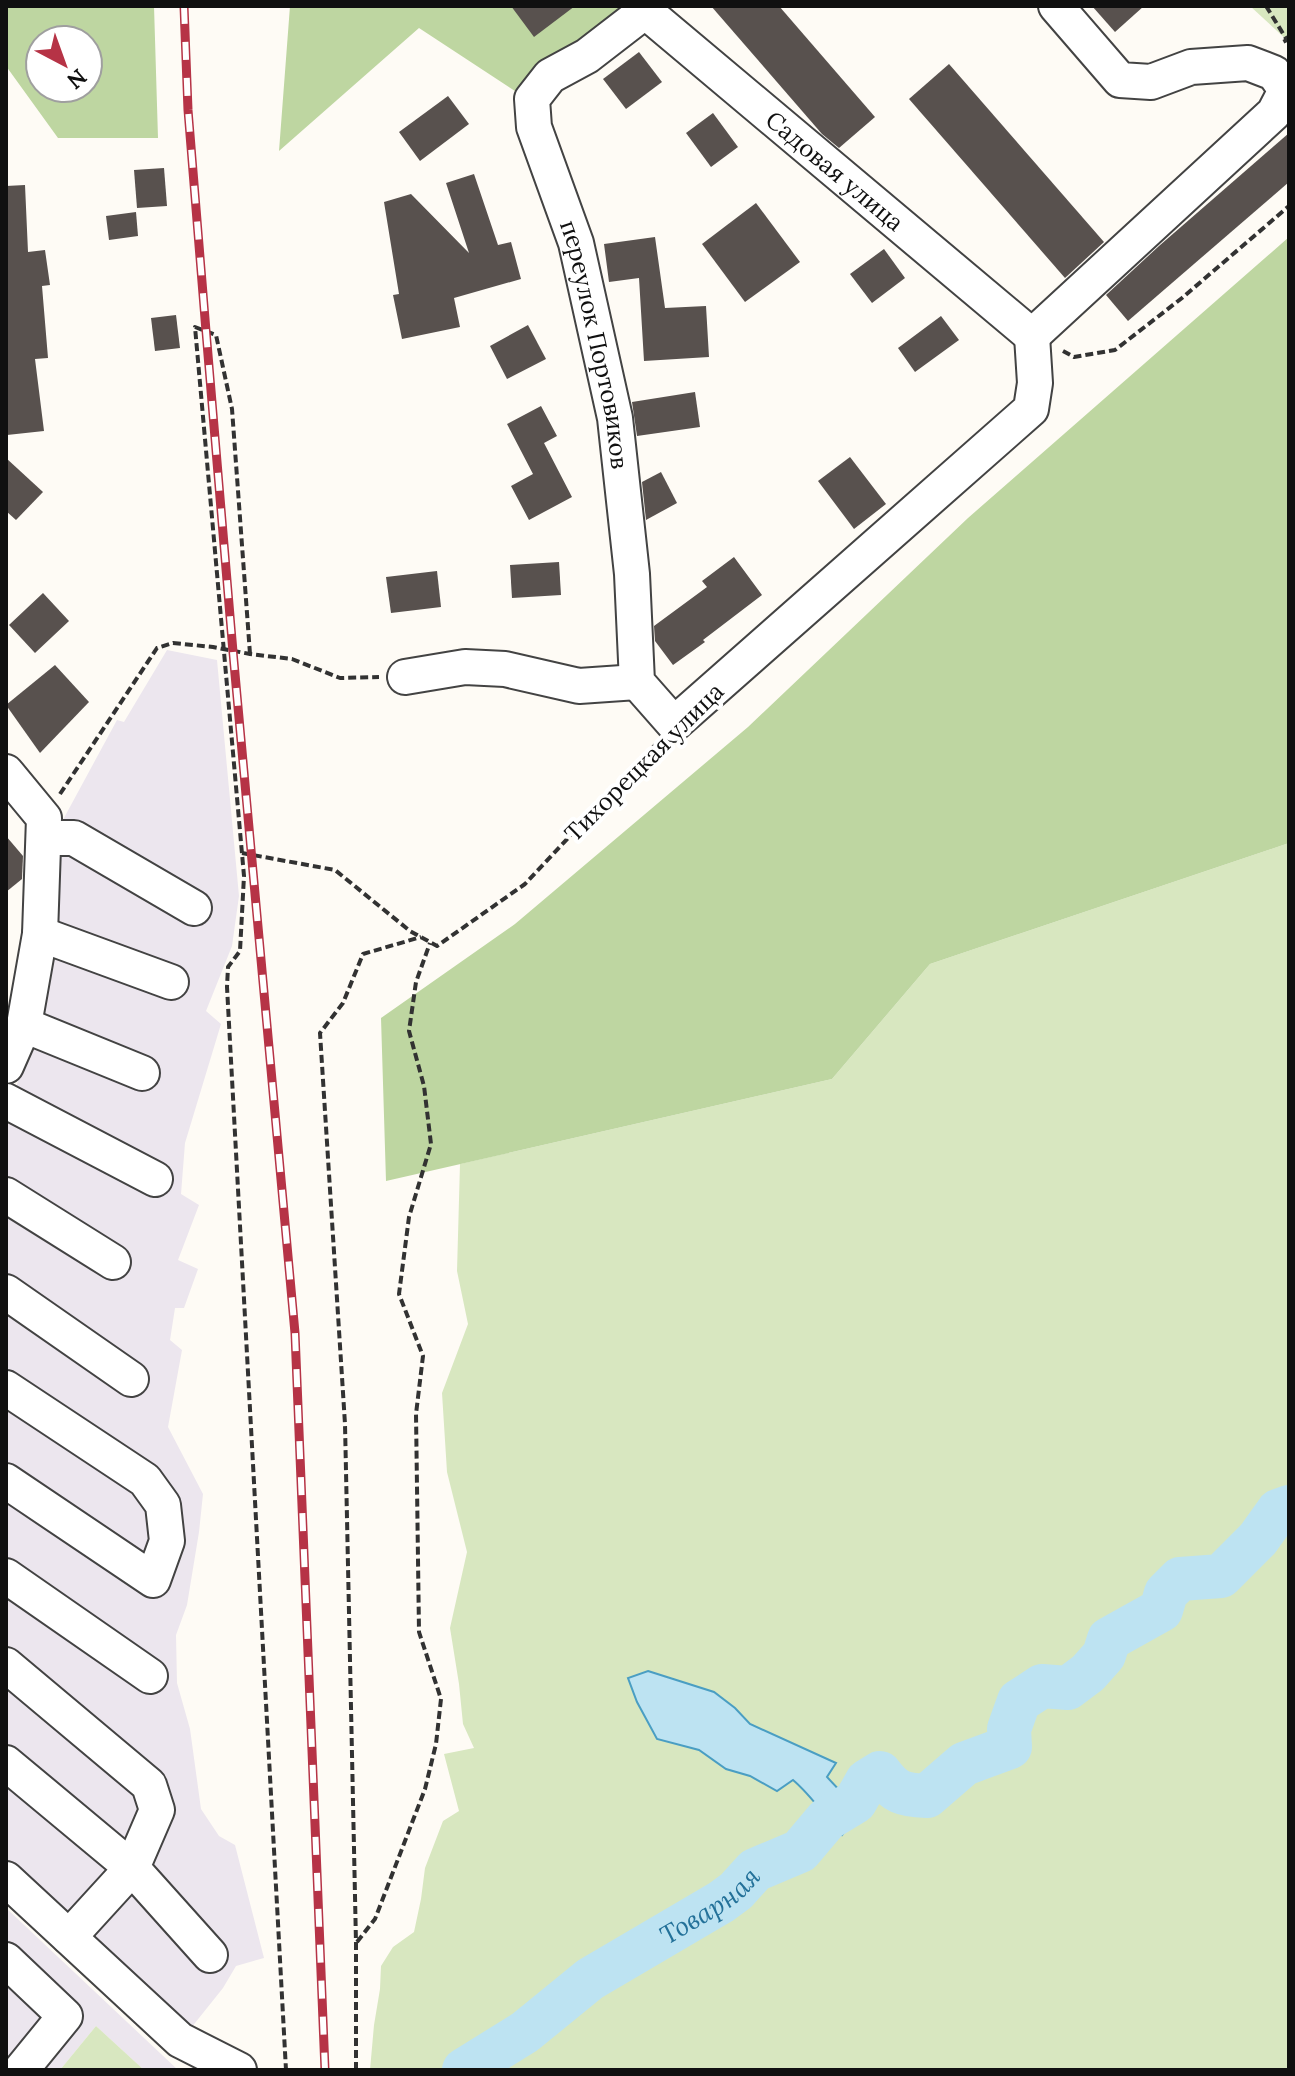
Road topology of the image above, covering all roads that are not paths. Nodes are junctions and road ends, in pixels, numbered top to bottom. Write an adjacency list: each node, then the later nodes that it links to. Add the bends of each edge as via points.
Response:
1 (1056, 6): 3 (street, via 1120,80 1151,82 1191,67 1248,63 1274,73 1286,90 1274,113)
2 (641, 9): 3 (street, Садовая улица); 5 (street, переулок Портовиков, via 587,56 550,76 532,99 534,127 576,243 615,418)
3 (1032, 336): 5 (street, Тихорецкая улица, via 1031,409 674,724)
4 (405, 677): 5 (street, via 465,667 505,669 579,686)
5 (637, 682)
6 (6, 772): 7 (street)
7 (44, 828): 8 (street, via 74,838); 9 (street)
8 (194, 908)
9 (40, 934): 10 (street); 11 (street)
10 (171, 982)
11 (24, 1025): 12 (street); 13 (street)
12 (6, 1066)
13 (142, 1073)
14 (6, 1101): 15 (street)
15 (155, 1179)
16 (6, 1195): 17 (street)
17 (113, 1262)
18 (6, 1292): 19 (street)
19 (131, 1379)
20 (6, 1388): 21 (street, via 145,1480 163,1505 167,1541 153,1580)
21 (6, 1481)
22 (6, 1576): 24 (street)
23 (6, 1665): 26 (street, via 149,1785 157,1810)
24 (150, 1676)
25 (6, 1763): 26 (street)
26 (132, 1868): 28 (street); 29 (street)
27 (6, 1879): 28 (street)
28 (69, 1937): 34 (street, via 180,2040)
29 (210, 1955)
30 (6, 1960): 33 (street, via 65,2016)
31 (6, 2066): 32 (street)
32 (11, 2070)
33 (21, 2070)
34 (239, 2070)

